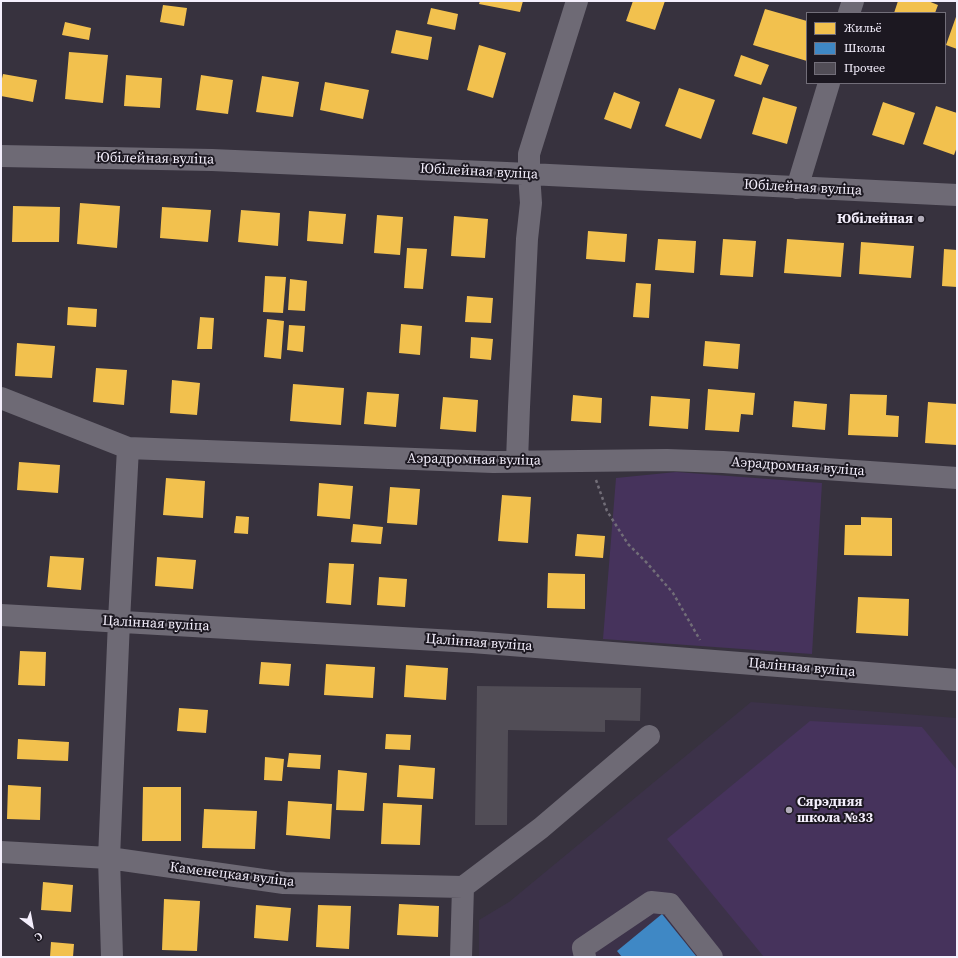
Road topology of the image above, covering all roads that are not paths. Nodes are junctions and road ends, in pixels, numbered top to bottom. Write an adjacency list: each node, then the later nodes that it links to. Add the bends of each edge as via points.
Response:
1 (577, 1): 6 (street, via 529,154)
2 (853, 1): 3 (street)
3 (850, 12)
4 (829, 84): 7 (street)
5 (1, 156): 6 (street, Юбілейная вуліца, via 212,160)
6 (528, 174): 7 (street, Юбілейная вуліца); 11 (street, via 531,203 527,238)
7 (797, 188): 8 (street, Юбілейная вуліца)
8 (957, 195)
9 (1, 398): 10 (street, Аэрадромная вуліца)
10 (128, 448): 11 (street, Аэрадромная вуліца); 14 (street)
11 (517, 461): 12 (street, Аэрадромная вуліца, via 723,462)
12 (957, 478)
13 (1, 615): 14 (street, Цалінная вуліца)
14 (119, 621): 15 (street, Цалінная вуліца, via 472,642); 18 (street)
15 (957, 680)
16 (649, 736): 19 (street, via 541,828)
17 (1, 852): 18 (street, Каменецкая вуліца)
18 (109, 858): 19 (street, Каменецкая вуліца, via 284,883); 20 (street)
19 (463, 887): 21 (street)
20 (112, 957)
21 (461, 957)
22 (585, 957): 23 (street, via 583,948 651,902 670,904)
23 (712, 957)

